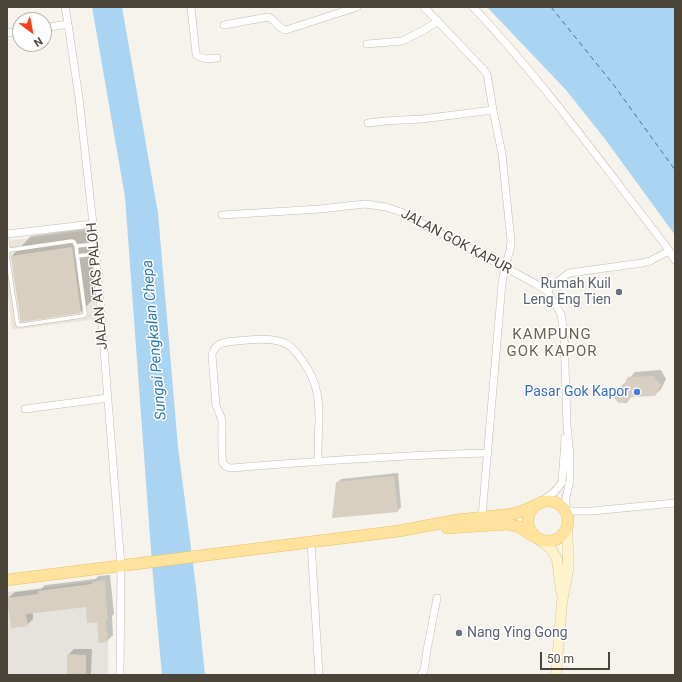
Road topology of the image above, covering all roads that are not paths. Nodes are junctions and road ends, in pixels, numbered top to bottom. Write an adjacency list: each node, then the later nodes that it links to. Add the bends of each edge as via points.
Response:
1 (65, 7): 7 (street, JALAN ATAS PALOH)
2 (191, 7): 11 (street, via 196,54 202,58)
3 (358, 7): 8 (street, via 286,30 268,17)
4 (424, 7): 6 (street)
5 (473, 7): 21 (street, via 547,92)
6 (438, 21): 10 (street, via 402,41); 12 (street, via 487,74)
7 (68, 24): 9 (street); 15 (street, JALAN ATAS PALOH)
8 (224, 25)
9 (52, 27)
10 (367, 44)
11 (217, 58)
12 (493, 110): 13 (street); 25 (street, via 502,154 511,241)
13 (368, 123)
14 (222, 215): 25 (street, JALAN GOK KAPUR, via 365,204 386,207 401,212)
15 (93, 224): 16 (street); 18 (street, JALAN ATAS PALOH)
16 (7, 234)
17 (7, 241): 20 (lane)
18 (95, 244): 19 (lane); 22 (street, JALAN ATAS PALOH)
19 (76, 246): 20 (lane, via 70,241); 23 (lane)
20 (9, 250): 23 (lane, via 7,254 18,325 85,315)
21 (669, 251): 24 (street); 26 (street, via 642,263 569,273)
22 (95, 254): 23 (lane); 27 (street, JALAN ATAS PALOH)
23 (78, 256)
24 (675, 260)
25 (505, 267): 26 (street, JALAN GOK KAPUR); 30 (street)
26 (547, 291): 29 (street, JALAN GOK KAPUR, via 561,314 564,333)
27 (108, 398): 28 (street); 40 (street, JALAN ATAS PALOH)
28 (25, 408)
29 (567, 426): 32 (street, JALAN GOK KAPUR, via 562,483); 34 (street, JALAN GOK KAPUR, via 570,481)
30 (488, 453): 31 (street); 35 (street)
31 (318, 461): 31 (street, via 231,468 225,466 222,459 222,421 216,406 212,355 216,346 227,342 269,339 283,342 292,348 308,368 318,394)
32 (540, 503): 34 (main road, via 551,501); 35 (main road, via 513,514); 38 (main road, via 530,511 528,518 530,530)
33 (675, 503): 34 (street)
34 (565, 511): 36 (main road, via 568,522)
35 (482, 517): 37 (main road)
36 (566, 528): 38 (main road, via 563,534 553,541); 43 (main road, via 568,570)
37 (398, 531): 38 (main road, via 503,524 519,527); 39 (main road)
38 (537, 538): 43 (main road, via 551,549 557,559)
39 (311, 542): 40 (main road); 45 (street)
40 (121, 566): 41 (main road); 44 (street, JALAN ATAS PALOH)
41 (7, 580)
42 (437, 598): 46 (street, via 424,671)
43 (562, 602): 47 (main road)
44 (120, 675)
45 (319, 675)
46 (421, 675)
47 (556, 675)

